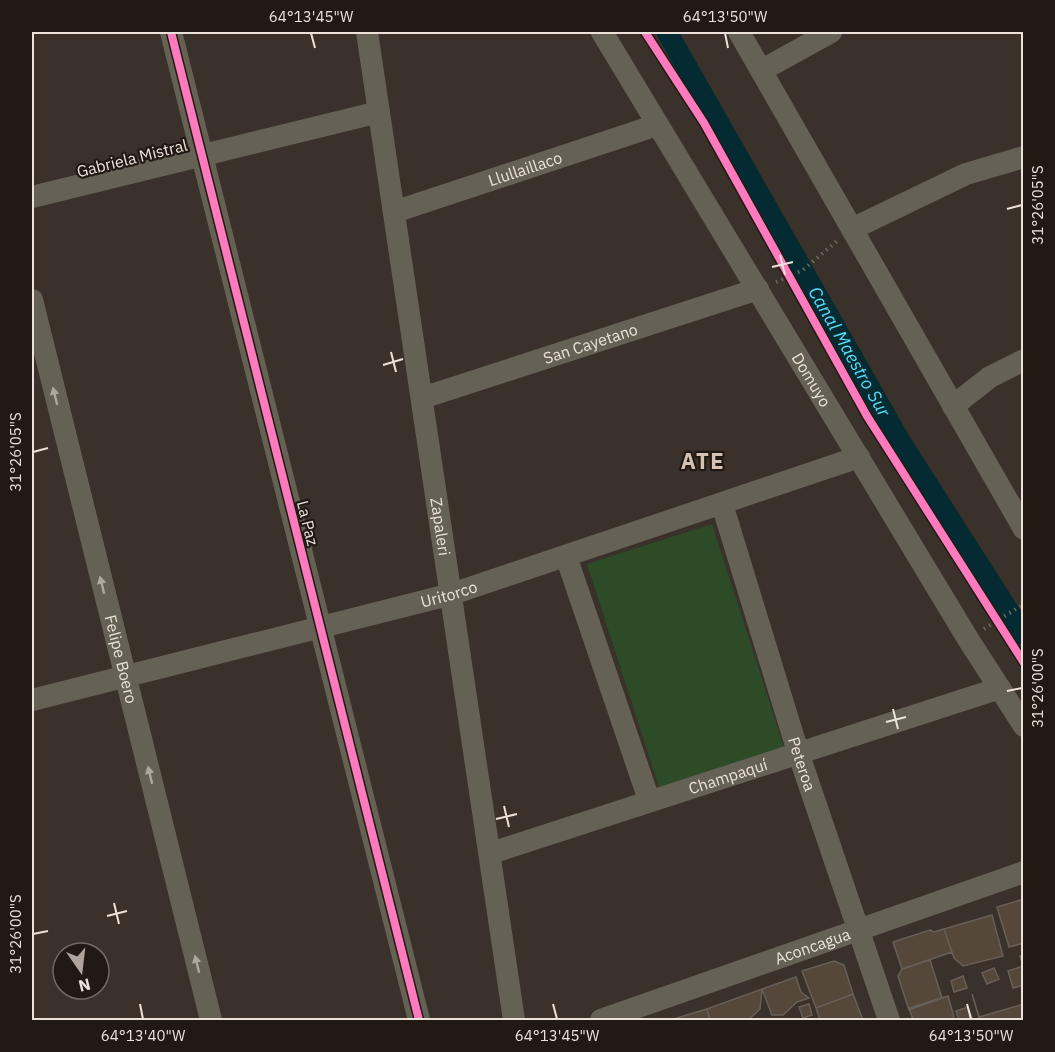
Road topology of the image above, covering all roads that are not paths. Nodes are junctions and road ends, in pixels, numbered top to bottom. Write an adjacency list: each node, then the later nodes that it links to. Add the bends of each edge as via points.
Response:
1 (171, 32): 9 (street, La Paz)
2 (367, 32): 7 (street, Zapaleri)
3 (603, 32): 8 (street, Domuyo)
4 (739, 32): 6 (street)
5 (831, 32): 6 (street)
6 (762, 70): 13 (street)
7 (379, 112): 9 (street, Gabriela Mistral); 12 (street, Zapaleri)
8 (657, 125): 12 (street, Llullaillaco); 14 (street, Domuyo)
9 (202, 155): 11 (street, Gabriela Mistral); 24 (street, La Paz)
10 (1023, 157): 13 (street, via 966,174)
11 (32, 197)
12 (394, 212): 17 (street, Zapaleri)
13 (852, 229): 18 (street)
14 (758, 289): 17 (street, San Cayetano); 19 (street, Domuyo)
15 (32, 300): 25 (street, Felipe Boero, one-way to 15)
16 (1023, 360): 18 (street, via 990,376)
17 (422, 398): 23 (street, Zapaleri)
18 (953, 406): 21 (street)
19 (859, 457): 20 (street, Uritorco); 26 (street, Domuyo)
20 (722, 504): 22 (street, Uritorco); 29 (street, Peteroa)
21 (1023, 529)
22 (566, 556): 23 (street, Uritorco); 30 (street)
23 (452, 594): 24 (street, Uritorco); 31 (street, Zapaleri)
24 (321, 627): 25 (street, Uritorco); 35 (street, La Paz)
25 (125, 676): 27 (street, Uritorco); 34 (street, Felipe Boero, one-way to 25)
26 (1000, 688): 28 (street, Domuyo); 29 (street, Champaquí)
27 (32, 700)
28 (1023, 726)
29 (798, 752): 30 (street, Champaquí); 33 (street, Peteroa)
30 (649, 800): 31 (street, Champaquí)
31 (491, 853): 36 (street, Zapaleri)
32 (1023, 872): 33 (street, Aconcagua)
33 (857, 929): 37 (street, Aconcagua); 38 (street, Peteroa)
34 (211, 1020)
35 (419, 1020)
36 (514, 1020)
37 (601, 1020)
38 (889, 1020)

